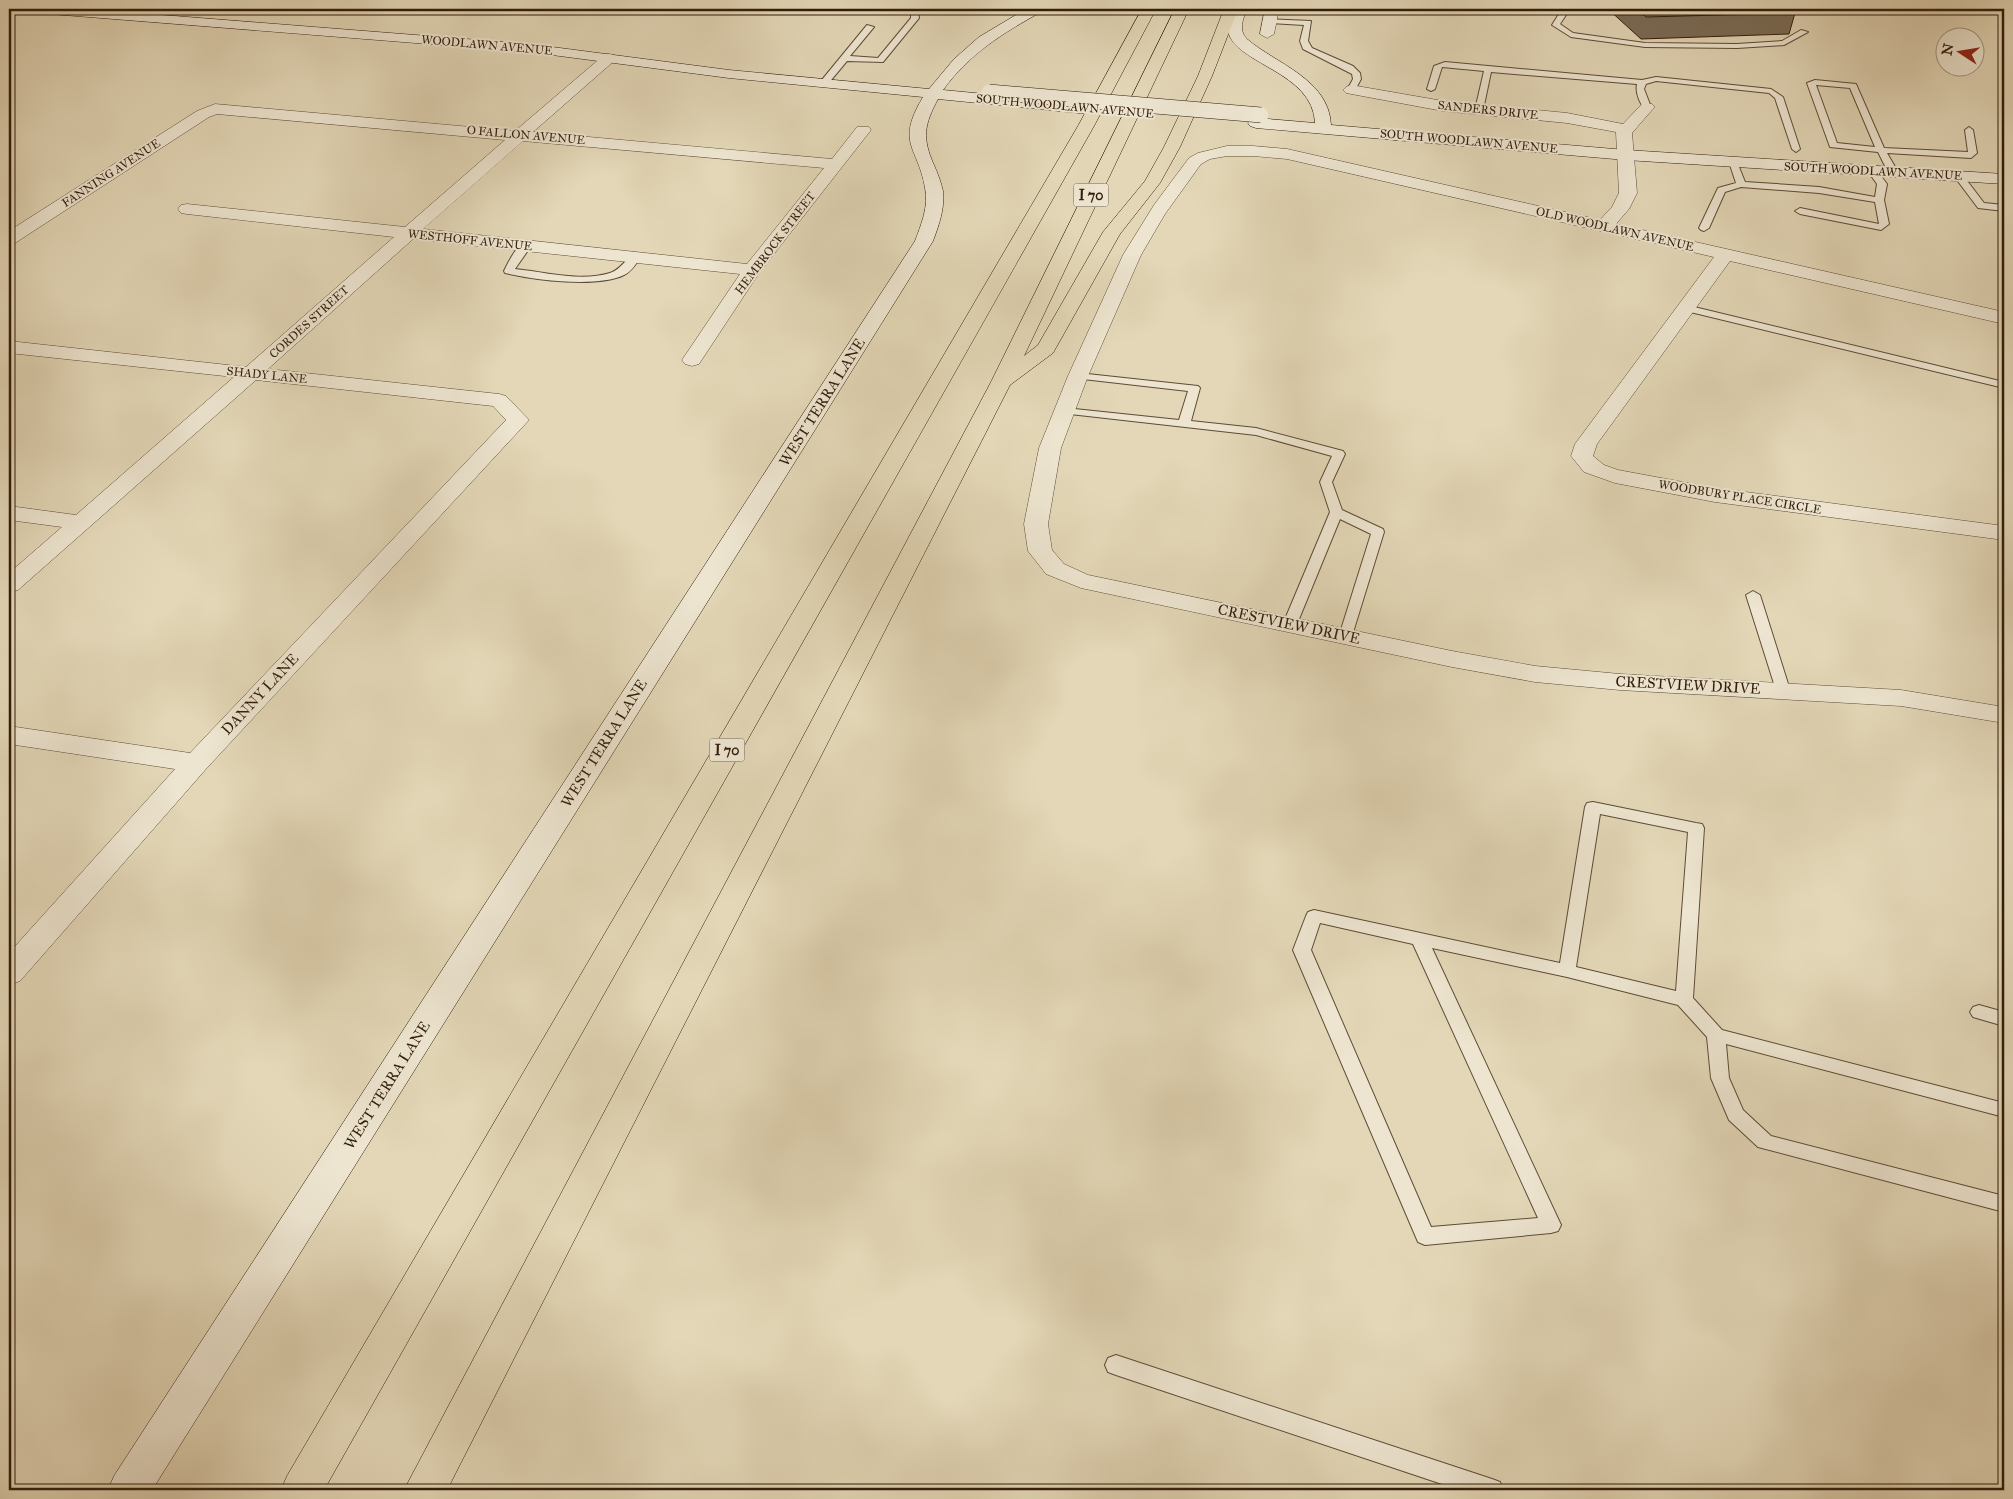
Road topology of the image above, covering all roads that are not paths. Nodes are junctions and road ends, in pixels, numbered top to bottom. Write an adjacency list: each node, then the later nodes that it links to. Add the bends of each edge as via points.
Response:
1 (38, 9): 12 (street, WOODLAWN AVENUE, via 529,48)
2 (916, 9): 13 (lane, via 915,18 880,60)
3 (1036, 9): 15 (street, WEST TERRA LANE, via 975,46)
4 (1149, 9): 89 (highway, I 70, via 1081,134)
5 (1182, 9): 61 (highway, I 70)
6 (1231, 9): 61 (highway, via 1205,76 1152,183 1112,232 1046,349)
7 (1240, 9): 18 (street, via 1235,32 1242,42)
8 (1566, 9): 11 (lane, via 1556,25 1571,35 1645,45 1784,43)
9 (1270, 21): 20 (lane, via 1308,23 1304,46 1356,73 1357,79)
10 (870, 26): 13 (lane)
11 (1804, 32)
12 (609, 58): 17 (street, WOODLAWN AVENUE); 31 (street, CORDES STREET)
13 (844, 58): 17 (lane)
14 (1488, 68): 16 (lane); 19 (lane, via 1438,66); 25 (lane)
15 (953, 69): 21 (street, WEST TERRA LANE); 22 (street, via 958,85)
16 (1642, 82): 23 (lane, via 1640,89); 32 (lane, via 1656,79 1771,91 1780,97)
17 (824, 83): 21 (street, WOODLAWN AVENUE)
18 (1308, 87): 26 (street, via 1309,104 1302,112); 27 (street, via 1324,120)
19 (1431, 89)
20 (1351, 90): 25 (street, SANDERS DRIVE)
21 (934, 93): 22 (street, SOUTH WOODLAWN AVENUE); 88 (street, WEST TERRA LANE, via 923,112 917,133 920,155 934,189 934,212 924,241)
22 (987, 96): 26 (street, SOUTH WOODLAWN AVENUE)
23 (1647, 107): 28 (street)
24 (215, 109): 31 (street, O FALLON AVENUE); 50 (street, FANNING AVENUE)
25 (1479, 110): 28 (street, SANDERS DRIVE, via 1567,118)
26 (1258, 119): 27 (street, SOUTH WOODLAWN AVENUE)
27 (1323, 128): 35 (street, SOUTH WOODLAWN AVENUE)
28 (1625, 129): 35 (street)
29 (863, 130): 37 (street, HEMBROCK STREET)
30 (1969, 130): 33 (lane, via 1973,153 1970,154)
31 (520, 135): 37 (street, O FALLON AVENUE); 49 (street, CORDES STREET)
32 (1796, 149)
33 (1881, 150): 33 (lane, via 1853,86 1811,83 1833,145); 39 (lane)
34 (1224, 152): 47 (street, OLD WOODLAWN AVENUE, via 1287,154); 60 (street, CRESTVIEW DRIVE, via 1196,161 1141,237)
35 (1626, 154): 36 (street, SOUTH WOODLAWN AVENUE); 47 (street, via 1628,193)
36 (1733, 162): 38 (street, SOUTH WOODLAWN AVENUE); 42 (lane)
37 (836, 164): 54 (street, HEMBROCK STREET)
38 (1872, 170): 39 (street, SOUTH WOODLAWN AVENUE); 43 (lane, via 1882,184)
39 (1893, 172): 40 (street, SOUTH WOODLAWN AVENUE)
40 (1959, 176): 41 (street, SOUTH WOODLAWN AVENUE); 44 (lane, via 1981,206)
41 (2004, 179)
42 (1741, 184): 43 (lane, via 1819,190); 48 (lane, via 1721,190)
43 (1879, 200): 46 (lane, via 1884,224 1881,227)
44 (2004, 208)
45 (187, 210): 49 (street, WESTHOFF AVENUE)
46 (1800, 210)
47 (1606, 226): 52 (street, OLD WOODLAWN AVENUE)
48 (1704, 228)
49 (408, 233): 51 (street, WESTHOFF AVENUE); 59 (street, CORDES STREET)
50 (9, 239)
51 (526, 246): 53 (street, WESTHOFF AVENUE); 53 (lane, via 509,271 602,278 624,272)
52 (1726, 254): 55 (street, WOODBURY PLACE CIRCLE); 56 (street, OLD WOODLAWN AVENUE)
53 (635, 258): 54 (street, WESTHOFF AVENUE)
54 (752, 270): 58 (street, HEMBROCK STREET)
55 (1686, 308): 62 (lane); 69 (street, WOODBURY PLACE CIRCLE, via 1586,444 1582,456 1586,464 1615,476 1715,495)
56 (2004, 318)
57 (9, 347): 59 (street, SHADY LANE)
58 (692, 360)
59 (252, 374): 64 (street, SHADY LANE, via 499,400); 68 (street, CORDES STREET)
60 (1078, 376): 63 (street, CRESTVIEW DRIVE); 65 (lane, via 1194,388)
61 (1001, 382): 90 (highway, I 70)
62 (2004, 385)
63 (1066, 411): 65 (lane); 72 (street, CRESTVIEW DRIVE, via 1050,448 1036,524 1040,550 1055,569 1081,581)
64 (518, 420): 77 (street, DANNY LANE)
65 (1184, 424): 66 (lane, via 1256,432 1339,454 1326,482)
66 (1336, 512): 72 (lane); 73 (lane, via 1378,532)
67 (9, 514): 68 (street)
68 (81, 523): 70 (street, CORDES STREET)
69 (2004, 533)
70 (9, 585)
71 (1753, 595): 74 (lane)
72 (1290, 624): 73 (street, CRESTVIEW DRIVE)
73 (1346, 636): 74 (street, CRESTVIEW DRIVE, via 1535,674 1620,682)
74 (1783, 690): 75 (street, CRESTVIEW DRIVE, via 1901,698)
75 (2004, 715)
76 (9, 735): 77 (street)
77 (196, 763): 80 (street, DANNY LANE)
78 (1419, 939): 78 (lane, via 1314,916 1302,950 1425,1236 1551,1225); 79 (lane)
79 (1567, 972): 81 (lane); 81 (lane, via 1594,807 1696,828)
80 (9, 973)
81 (1684, 1000): 84 (lane)
82 (1979, 1012): 83 (lane)
83 (2004, 1019)
84 (1716, 1035): 85 (lane); 86 (lane, via 1720,1078 1736,1115 1765,1142)
85 (2004, 1110)
86 (2004, 1204)
87 (1116, 1365): 91 (lane)
88 (129, 1490)
89 (302, 1490)
90 (425, 1490)
91 (1492, 1490)

